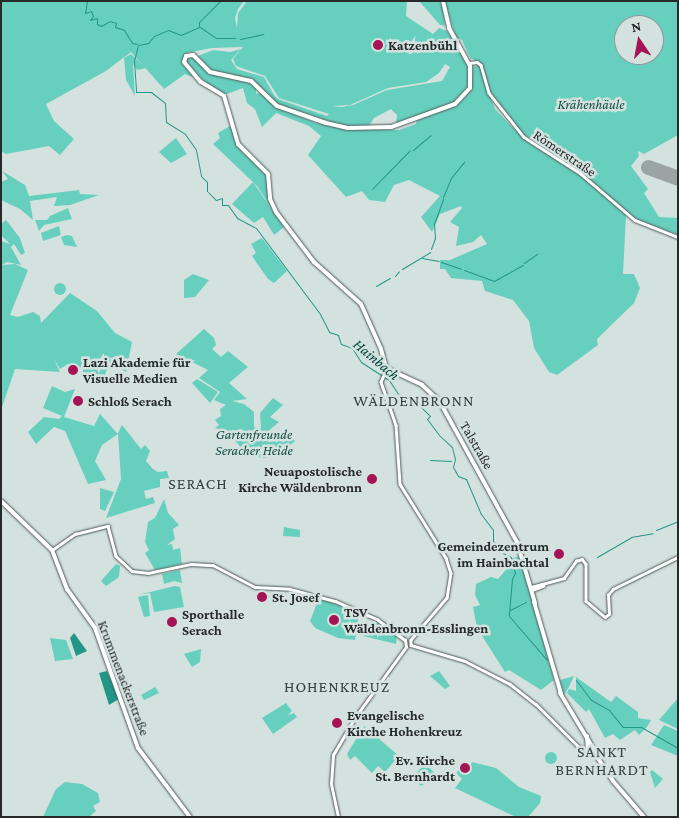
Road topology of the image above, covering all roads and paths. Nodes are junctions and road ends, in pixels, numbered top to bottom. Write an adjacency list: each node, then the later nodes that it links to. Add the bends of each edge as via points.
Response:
1 (443, 1): 2 (main road, via 450,30)
2 (469, 63): 3 (street, Römerstraße, via 480,64 489,93 524,137 583,175 635,220); 4 (main road, via 471,85 456,103 391,127 354,128 328,124 279,107 250,80 212,72 194,55 186,56 184,64 199,80 224,97 238,144 268,174 276,212 314,262 361,304)
3 (678, 237)
4 (386, 369): 8 (main road, Talstraße, via 422,385 438,400 476,463 523,556); 10 (street, via 381,377 385,399 397,428 400,486 450,571 447,598)
5 (1, 501): 6 (main road, Krummenackerstraße)
6 (52, 550): 9 (street, via 74,535 108,526 115,555 131,570 148,573 201,564 221,568 253,584 292,589 335,601 377,619); 14 (main road, Krummenackerstraße, via 67,589 96,630 138,748)
7 (678, 557): 8 (street, via 612,588 606,617 586,601 583,560 576,561 565,577)
8 (532, 589): 13 (main road, Talstraße, via 562,695 587,736)
9 (405, 640): 10 (street); 12 (street)
10 (411, 640): 11 (street)
11 (411, 645): 12 (street); 13 (street, via 465,662 510,684 536,704 579,746)
12 (406, 646): 15 (street, via 338,746 330,772)
13 (591, 749): 16 (main road, Talstraße)
14 (190, 817)
15 (338, 817)
16 (644, 817)

